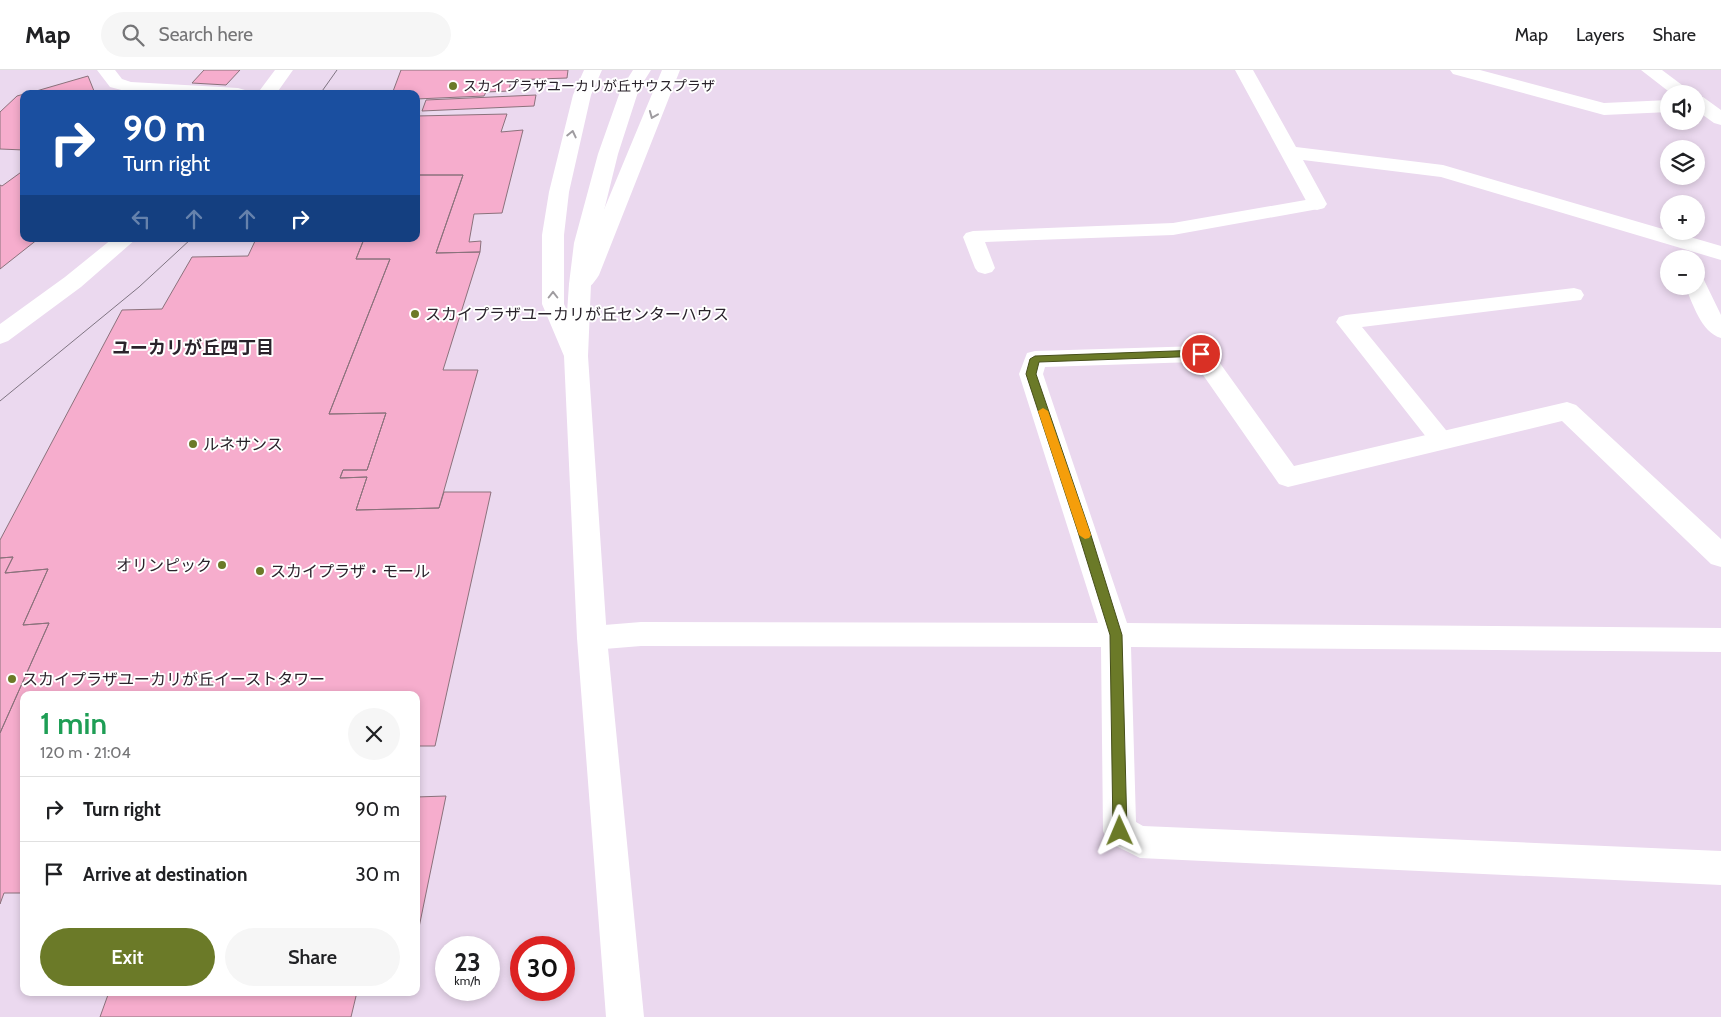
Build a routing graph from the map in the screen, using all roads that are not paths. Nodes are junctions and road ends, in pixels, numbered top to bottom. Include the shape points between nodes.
1 (106, 70) edge
2 (284, 70) edge
3 (594, 70) edge
4 (642, 70) edge
5 (672, 70) edge
6 (1244, 70) edge
7 (1459, 70) edge
8 (1650, 70) edge
9 (1672, 85) edge
10 (176, 90) edge
11 (269, 90) edge
12 (1705, 104) edge
13 (1721, 104) edge
14 (1660, 106) edge
15 (1705, 109) edge
16 (1721, 119) edge
17 (1289, 152) junction
18 (1316, 204) joint
19 (121, 242) edge
20 (1680, 250) edge
21 (1721, 254) edge
22 (1705, 255) edge
23 (985, 268) dead end
24 (580, 284) junction
25 (1574, 295) dead end
26 (1700, 295) edge
27 (1721, 330) edge
28 (0, 336) edge
29 (576, 356) junction
30 (1442, 441) junction
31 (1721, 556) edge
32 (1116, 635) junction
33 (592, 638) junction
34 (1721, 640) edge
35 (1721, 868) edge
36 (625, 1017) edge

1 - 10 street via 116,83 129,87
2 - 11 street
29 -> 3 street via 553,304 553,235 559,192 582,94
4 - 24 street via 630,89 608,154 585,243
5 -> 24 street via 588,275
6 - 17 street
7 - 14 street via 1604,109
8 - 9 street
12 - 13 street
15 - 16 street
17 - 18 street
17 - 20 street via 1442,171
18 - 23 lane via 1173,229 973,237
19 - 28 street
21 - 22 street
24 - 29 street
25 - 30 lane via 1346,322
26 - 27 street via 1710,318
29 - 33 street
30 - 31 street via 1566,411
30 - 32 street via 1288,477 1201,354 1035,359 1031,374
32 - 33 street via 641,634
32 - 34 street
32 - 35 street via 1120,831 1140,842
33 - 36 street

